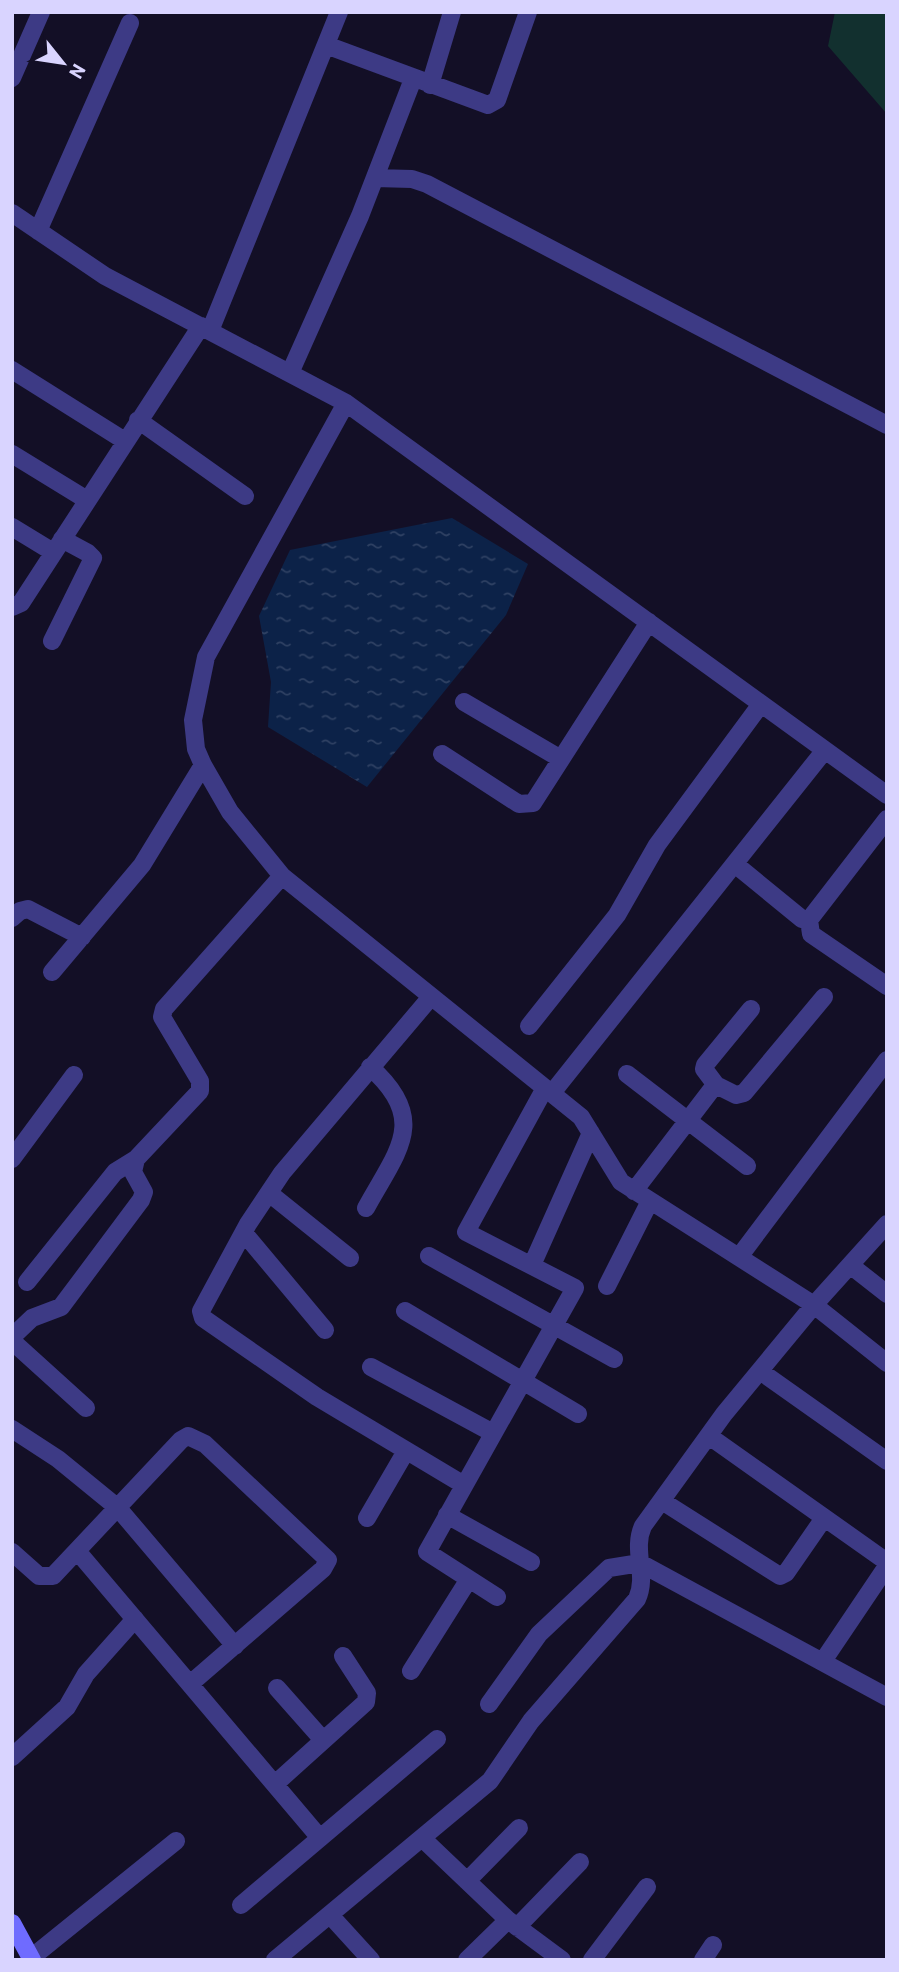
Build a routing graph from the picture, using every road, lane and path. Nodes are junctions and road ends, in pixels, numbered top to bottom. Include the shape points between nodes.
1 (41, 12) edge
2 (339, 12) edge
3 (452, 12) edge
4 (528, 12) edge
5 (130, 23) dead end
6 (326, 45) junction
7 (12, 78) edge
8 (422, 82) junction
9 (375, 178) junction
10 (12, 213) edge
11 (38, 231) junction
12 (205, 328) junction
13 (12, 370) edge
14 (290, 373) junction
15 (346, 403) junction
16 (138, 420) junction
17 (887, 425) edge
18 (125, 441) junction
19 (12, 454) edge
20 (245, 496) dead end
21 (87, 500) junction
22 (12, 527) edge
23 (57, 546) junction
24 (12, 607) edge
25 (649, 622) junction
26 (52, 641) dead end
27 (464, 702) dead end
28 (761, 704) junction
29 (825, 750) junction
30 (442, 754) dead end
31 (561, 760) junction
32 (203, 765) junction
33 (887, 794) edge
34 (887, 819) edge
35 (736, 865) junction
36 (282, 876) junction
37 (15, 910) edge
38 (809, 920) junction
39 (82, 937) junction
40 (52, 972) dead end
41 (887, 986) edge
42 (824, 997) dead end
43 (430, 998) junction
44 (751, 1009) dead end
45 (529, 1026) dead end
46 (887, 1060) edge
47 (370, 1067) junction
48 (627, 1074) dead end
49 (74, 1075) dead end
50 (716, 1085) junction
51 (549, 1090) junction
52 (687, 1120) junction
53 (591, 1133) junction
54 (12, 1159) edge
55 (136, 1159) junction
56 (747, 1166) dead end
57 (634, 1191) junction
58 (269, 1193) junction
59 (650, 1201) junction
60 (366, 1208) dead end
61 (887, 1224) edge
62 (244, 1233) junction
63 (429, 1256) dead end
64 (739, 1257) junction
65 (350, 1258) dead end
66 (531, 1265) junction
67 (850, 1265) junction
68 (27, 1282) dead end
69 (607, 1286) dead end
70 (887, 1294) edge
71 (814, 1306) junction
72 (405, 1311) dead end
73 (553, 1327) junction
74 (325, 1330) dead end
75 (12, 1339) edge
76 (614, 1359) dead end
77 (887, 1363) edge
78 (371, 1367) dead end
79 (760, 1371) junction
80 (523, 1380) junction
81 (86, 1408) dead end
82 (578, 1414) dead end
83 (12, 1429) edge
84 (493, 1433) junction
85 (709, 1436) junction
86 (406, 1451) junction
87 (887, 1461) edge
88 (464, 1485) junction
89 (662, 1501) junction
90 (118, 1508) junction
91 (447, 1515) junction
92 (367, 1518) dead end
93 (824, 1518) junction
94 (12, 1552) edge
95 (78, 1552) junction
96 (531, 1562) dead end
97 (640, 1563) junction
98 (887, 1564) edge
99 (469, 1579) junction
100 (497, 1597) dead end
101 (135, 1619) junction
102 (234, 1646) junction
103 (343, 1656) dead end
104 (823, 1661) junction
105 (411, 1671) dead end
106 (190, 1684) junction
107 (277, 1688) dead end
108 (887, 1697) edge
109 (489, 1704) dead end
110 (437, 1739) dead end
111 (323, 1740) junction
112 (12, 1757) edge
113 (275, 1784) junction
114 (519, 1828) dead end
115 (320, 1838) junction
116 (423, 1839) junction
117 (176, 1841) dead end
118 (580, 1862) dead end
119 (467, 1881) junction
120 (648, 1887) dead end
121 (241, 1905) dead end
122 (330, 1915) junction
123 (12, 1923) edge
124 (513, 1923) junction
125 (32, 1959) edge
126 (275, 1960) edge
127 (370, 1960) edge
128 (467, 1960) edge
129 (562, 1960) edge
130 (592, 1960) edge

1 - 7 street
2 - 6 street
3 - 8 street
4 - 8 street via 497,100 488,105 473,102
5 - 11 street
6 - 8 street
6 - 12 street
8 - 9 street
9 - 14 street
9 - 17 street via 427,184
10 - 11 street
11 - 12 street via 105,276
12 - 14 street
12 - 16 street
13 - 18 street
14 - 15 street
15 - 25 street
15 - 32 street via 206,657 193,720 195,750
16 - 18 street
16 - 20 street
18 - 21 street
19 - 21 street
21 - 23 street
22 - 23 street
23 - 24 street via 21,603
23 - 26 street via 93,558
25 - 28 street
25 - 31 street
27 - 31 street
28 - 29 street
28 - 45 street via 657,845 609,927
29 - 33 street
29 - 35 street
30 - 31 street via 526,806 533,803
32 - 36 street via 230,812
32 - 39 street via 142,865
34 - 38 street
35 - 38 street
35 - 51 street
36 - 43 street
36 - 55 street via 164,1009 162,1017 200,1081 200,1091
37 - 39 street via 28,909
38 - 41 street via 811,934
39 - 40 street
42 - 50 street via 744,1093 736,1095
43 - 47 street
43 - 51 street
44 - 50 street via 705,1065
46 - 64 street
47 - 58 street
47 - 60 street via 398,1095 404,1133
48 - 52 street
49 - 54 street
50 - 52 street
51 - 53 street via 581,1117
51 - 66 street via 466,1232
52 - 56 street
52 - 57 street
53 - 57 street via 621,1182
53 - 66 street
55 - 68 street via 116,1172
55 - 75 street via 133,1172 144,1192 141,1200 61,1307 32,1318
57 - 59 street
58 - 62 street
58 - 65 street
59 - 64 street
59 - 69 street
61 - 67 street
62 - 74 street
62 - 86 street via 204,1301 203,1318 317,1397
63 - 73 street
64 - 71 street
66 - 73 street via 575,1288
67 - 70 street
67 - 71 street
71 - 77 street
71 - 79 street
72 - 80 street
73 - 76 street
73 - 80 street
75 - 81 street
78 - 84 street
79 - 85 street
79 - 87 street
80 - 82 street
80 - 84 street
83 - 90 street
84 - 88 street
85 - 89 street
85 - 93 street
86 - 88 street
86 - 92 street
88 - 91 street
89 - 93 street via 780,1576
89 - 97 street via 639,1534
90 - 95 street
90 - 102 street
90 - 102 street via 188,1436 196,1438 323,1553 328,1560 323,1569
91 - 96 street
91 - 99 street via 428,1552
93 - 98 street
94 - 95 street via 48,1578
95 - 101 street
97 - 104 street
97 - 109 street via 609,1568 539,1634
97 - 116 street via 642,1583 637,1599 531,1720 495,1776
98 - 104 street
99 - 100 street
99 - 105 street
101 - 106 street
101 - 112 street via 86,1674 67,1707
102 - 106 street
103 - 111 street via 368,1696
104 - 108 street
106 - 113 street
107 - 111 street
110 - 115 street
111 - 113 street
113 - 115 street
114 - 119 street
115 - 121 street
116 - 119 street
116 - 122 street
117 - 125 street
118 - 124 street
119 - 124 street
120 - 130 street
122 - 126 street
122 - 127 street
123 - 125 street
124 - 128 street
124 - 129 street

